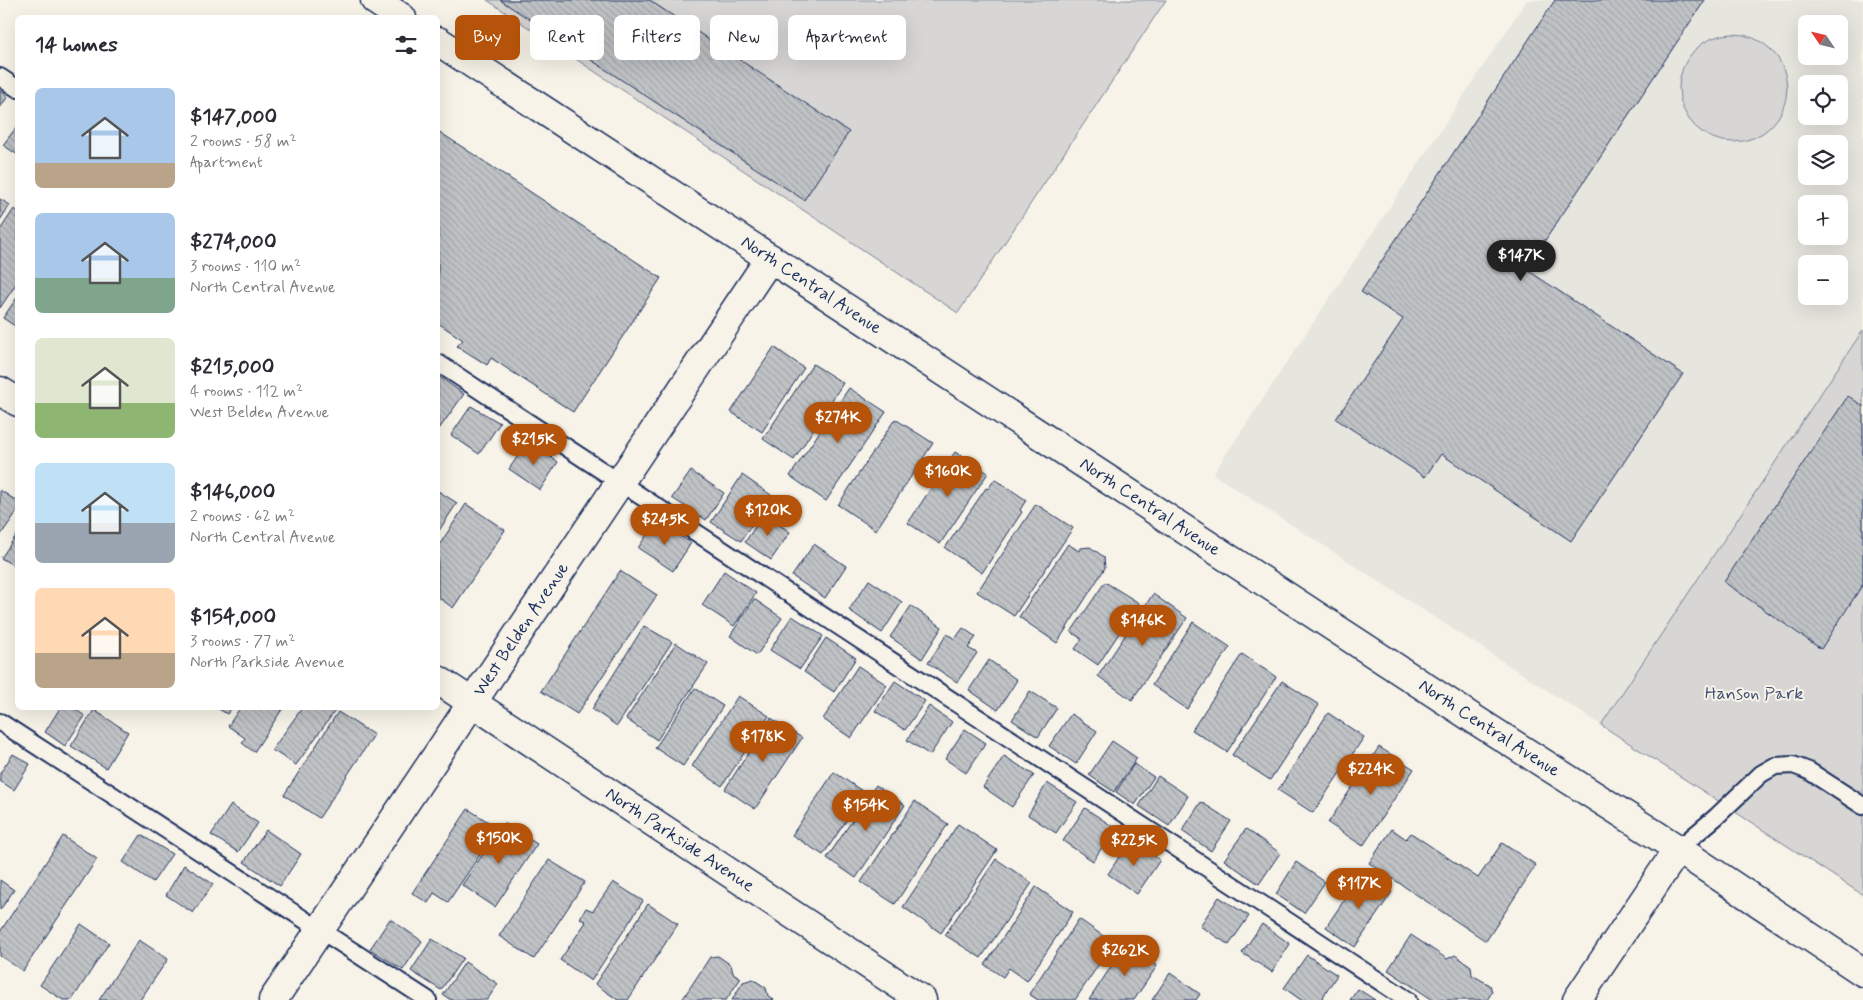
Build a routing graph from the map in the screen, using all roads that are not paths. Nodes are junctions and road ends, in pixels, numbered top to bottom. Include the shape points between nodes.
1 (375, 0) edge
2 (398, 15) edge
3 (440, 42) edge
4 (0, 78) edge
5 (15, 87) edge
6 (770, 258) junction
7 (440, 364) edge
8 (0, 390) edge
9 (15, 400) edge
10 (620, 482) junction
11 (440, 681) edge
12 (472, 703) junction
13 (0, 722) edge
14 (1863, 806) edge
15 (1678, 849) junction
16 (321, 929) junction
17 (1863, 972) edge
18 (273, 1000) edge
19 (428, 1000) edge
20 (922, 1000) edge
21 (1408, 1000) edge
22 (1577, 1000) edge

1 - 2 street
3 - 6 street, North Central Avenue
4 - 5 lane
6 - 10 street, West Belden Avenue
6 - 15 street, North Central Avenue
7 - 10 lane
8 - 9 street
10 - 12 street, West Belden Avenue
10 - 21 lane
11 - 12 street, North Parkside Avenue
12 - 16 street, West Belden Avenue
12 - 20 street, North Parkside Avenue
13 - 16 lane
14 - 15 lane via 1810,771 1793,765 1775,766 1761,774
15 - 17 street, North Central Avenue
15 - 22 street
16 - 18 street, West Belden Avenue
16 - 19 lane

